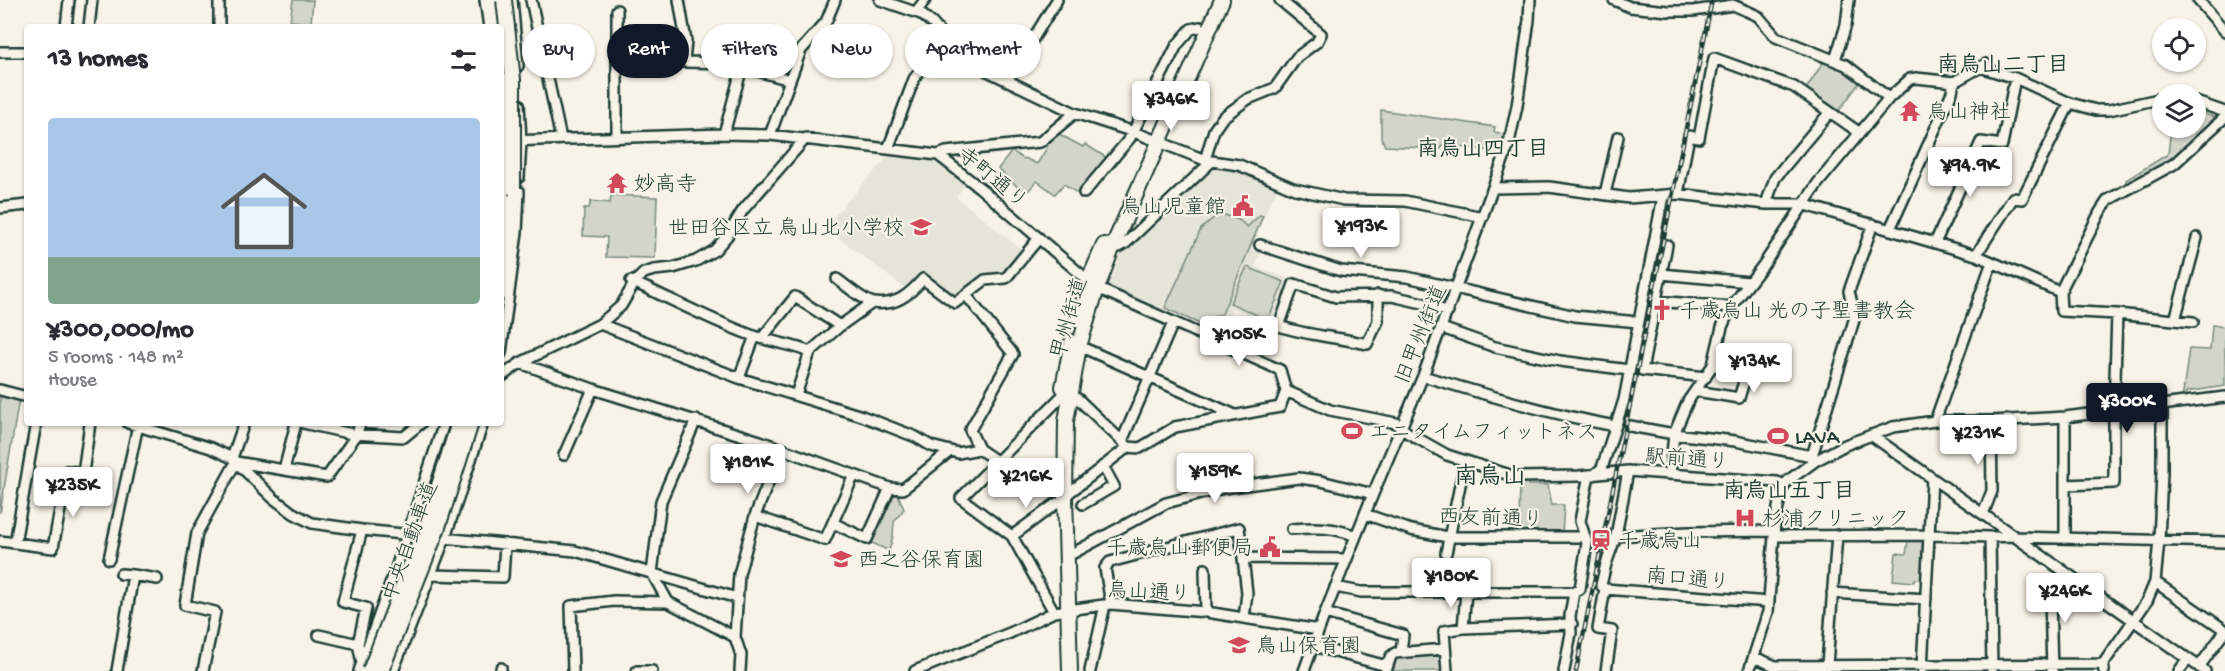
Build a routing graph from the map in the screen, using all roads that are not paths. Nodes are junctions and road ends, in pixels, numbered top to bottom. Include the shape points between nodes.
1 (69, 0) edge
2 (92, 0) edge
3 (219, 0) edge
4 (485, 0) edge
5 (493, 0) edge
6 (504, 0) edge
7 (512, 0) edge
8 (531, 0) edge
9 (679, 0) edge
10 (835, 0) edge
11 (925, 0) edge
12 (1057, 0) edge
13 (1212, 0) edge
14 (1222, 0) edge
15 (1280, 0) edge
16 (1530, 0) edge
17 (1614, 0) edge
18 (1848, 0) edge
19 (2198, 0) edge
20 (884, 1) edge
21 (617, 10) dead end
22 (916, 12) junction
23 (66, 24) edge
24 (89, 24) edge
25 (219, 24) edge
26 (489, 24) edge
27 (496, 24) edge
28 (617, 24) edge
29 (683, 24) edge
30 (933, 24) edge
31 (1200, 27) junction
32 (2225, 31) edge
33 (0, 52) edge
34 (24, 52) edge
35 (1835, 60) junction
36 (616, 78) edge
37 (739, 78) edge
38 (783, 78) edge
39 (915, 78) edge
40 (1001, 78) edge
41 (2015, 78) junction
42 (790, 80) junction
43 (1007, 81) junction
44 (1954, 82) junction
45 (1889, 98) junction
46 (2152, 100) edge
47 (2070, 103) junction
48 (2206, 106) edge
49 (1830, 112) junction
50 (1075, 113) junction
51 (2225, 115) edge
52 (1134, 132) junction
53 (1860, 132) junction
54 (724, 134) junction
55 (770, 135) junction
56 (617, 137) junction
57 (1618, 137) dead end
58 (806, 138) junction
59 (561, 139) junction
60 (1154, 140) junction
61 (521, 141) junction
62 (504, 142) edge
63 (888, 149) junction
64 (938, 155) junction
65 (1209, 160) junction
66 (1493, 188) junction
67 (1084, 194) dead end
68 (1605, 194) junction
69 (1678, 195) junction
70 (1663, 196) junction
71 (1766, 204) junction
72 (1802, 204) junction
73 (24, 205) edge
74 (0, 208) edge
75 (1483, 218) junction
76 (1873, 224) junction
77 (1890, 229) junction
78 (1039, 238) junction
79 (2197, 238) dead end
80 (1935, 243) junction
81 (1260, 244) dead end
82 (1667, 245) dead end
83 (1113, 246) junction
84 (1976, 255) junction
85 (1992, 262) junction
86 (504, 265) edge
87 (1661, 274) junction
88 (837, 279) dead end
89 (633, 282) junction
90 (1749, 282) junction
91 (1093, 284) junction
92 (1458, 288) junction
93 (2060, 292) junction
94 (966, 295) junction
95 (1378, 295) junction
96 (1656, 301) junction
97 (872, 303) junction
98 (1731, 307) junction
99 (1448, 312) junction
100 (2117, 314) junction
101 (2175, 320) junction
102 (1638, 322) junction
103 (2193, 322) dead end
104 (1173, 323) junction
105 (600, 324) junction
106 (840, 326) junction
107 (1442, 328) junction
108 (504, 330) edge
109 (759, 337) junction
110 (1079, 346) junction
111 (810, 351) junction
112 (520, 363) junction
113 (1713, 365) junction
114 (1629, 370) junction
115 (504, 375) edge
116 (1423, 376) junction
117 (1150, 377) junction
118 (1706, 377) junction
119 (740, 378) junction
120 (593, 389) junction
121 (0, 390) edge
122 (1286, 391) junction
123 (1696, 391) junction
124 (796, 395) junction
125 (1066, 395) junction
126 (24, 396) edge
127 (2225, 397) edge
128 (2162, 406) junction
129 (2114, 411) junction
130 (1235, 415) junction
131 (2065, 417) junction
132 (696, 420) junction
133 (1935, 421) junction
134 (1991, 421) junction
135 (35, 426) edge
136 (90, 426) edge
137 (138, 426) edge
138 (141, 426) edge
139 (243, 426) edge
140 (295, 426) edge
141 (318, 426) edge
142 (359, 426) edge
143 (413, 426) edge
144 (443, 426) edge
145 (458, 426) edge
146 (470, 426) edge
147 (482, 426) edge
148 (1615, 426) junction
149 (1630, 426) dead end
150 (1400, 427) junction
151 (357, 434) junction
152 (1674, 434) junction
153 (1871, 435) junction
154 (1125, 444) junction
155 (979, 448) junction
156 (781, 450) junction
157 (949, 452) junction
158 (564, 455) dead end
159 (1813, 458) junction
160 (234, 460) junction
161 (998, 462) junction
162 (1465, 462) junction
163 (1103, 466) junction
164 (284, 470) junction
165 (1628, 471) junction
166 (1670, 474) junction
167 (854, 475) junction
168 (1591, 475) junction
169 (1932, 478) junction
170 (1784, 485) junction
171 (2066, 485) junction
172 (890, 488) junction
173 (1373, 494) junction
174 (1061, 499) junction
175 (1083, 504) dead end
176 (1365, 514) junction
177 (1983, 514) junction
178 (755, 516) junction
179 (833, 524) junction
180 (1292, 529) dead end
181 (362, 530) junction
182 (1774, 534) junction
183 (407, 535) junction
184 (1837, 535) junction
185 (1929, 535) junction
186 (1012, 536) junction
187 (1356, 536) junction
188 (1616, 536) junction
189 (1448, 537) junction
190 (1583, 537) junction
191 (1990, 537) junction
192 (2015, 537) junction
193 (445, 538) junction
194 (2065, 538) junction
195 (2159, 540) junction
196 (0, 541) edge
197 (2225, 542) edge
198 (15, 543) junction
199 (505, 544) junction
200 (1446, 553) dead end
201 (1066, 557) junction
202 (1243, 558) junction
203 (109, 559) dead end
204 (1347, 559) junction
205 (1205, 569) dead end
206 (121, 573) dead end
207 (652, 573) junction
208 (2066, 574) junction
209 (133, 575) junction
210 (432, 575) junction
211 (157, 579) dead end
212 (2155, 582) junction
213 (1335, 587) junction
214 (1605, 589) junction
215 (1466, 592) junction
216 (1574, 592) junction
217 (1832, 593) junction
218 (737, 598) junction
219 (1926, 599) junction
220 (668, 602) junction
221 (1769, 602) junction
222 (1108, 604) junction
223 (1061, 612) junction
224 (1206, 612) junction
225 (1325, 613) junction
226 (1244, 618) junction
227 (2134, 622) junction
228 (1572, 624) junction
229 (1463, 628) junction
230 (1319, 630) junction
231 (2225, 630) edge
232 (319, 635) dead end
233 (735, 637) junction
234 (358, 644) junction
235 (1313, 646) junction
236 (1445, 650) junction
237 (1401, 652) junction
238 (1754, 657) junction
239 (2188, 659) junction
240 (1827, 665) junction
241 (364, 666) edge
242 (1388, 666) edge
243 (1992, 667) edge
244 (2052, 667) edge
245 (2104, 667) edge
246 (1775, 668) edge
247 (1847, 668) edge
248 (1922, 668) edge
249 (2202, 669) edge
250 (117, 671) edge
251 (203, 671) edge
252 (381, 671) edge
253 (393, 671) edge
254 (573, 671) edge
255 (637, 671) edge
256 (652, 671) edge
257 (740, 671) edge
258 (915, 671) edge
259 (1063, 671) edge
260 (1070, 671) edge
261 (1090, 671) edge
262 (1304, 671) edge
263 (1447, 671) edge
264 (1564, 671) edge
265 (1606, 671) edge
266 (1749, 671) edge
267 (2179, 671) edge

1 - 23 street
2 - 24 street
3 - 25 street
4 - 26 street
5 - 27 highway
6 - 86 highway, bridge via 514,130 513,188
7 - 61 street
8 - 59 street
9 - 29 street
10 - 42 street via 826,22 801,50
11 - 22 street
12 - 43 street
13 - 31 highway, 甲州街道
14 - 60 highway, 甲州街道
15 - 65 street via 1321,34 1317,42 1297,57 1275,88 1248,99 1223,117 1215,130
16 - 66 street, 旧甲州街道 via 1514,124
17 - 35 street via 1629,7 1668,10 1733,5 1758,16 1776,37
18 - 35 street via 1846,26
19 - 32 street
20 - 22 street
21 - 28 street
22 - 30 street
31 - 52 street via 1191,29 1177,45
31 - 60 highway, 甲州街道
33 - 34 street
35 - 45 street
36 - 56 street
37 - 54 street
38 - 42 street
39 - 63 street
40 - 43 street
41 - 44 street via 1983,65
41 - 47 street
41 - 80 street via 2002,145 1981,142
42 - 55 street
43 - 50 street
44 - 45 street via 1910,79
44 - 77 street
45 - 53 street
46 - 47 street via 2109,110
47 - 84 street via 2022,199 2013,198
48 - 51 street
49 - 53 street
49 - 69 street via 1794,87 1714,58 1699,138 1689,136
49 - 71 street via 1774,178
50 - 52 street
50 - 64 street via 1040,142
51 - 93 street via 2174,164 2108,200
52 - 60 street
52 - 67 street
53 - 72 street
54 - 55 street, 寺町通り
54 - 56 street, 寺町通り
55 - 58 street, 寺町通り
56 - 59 street, 寺町通り
57 - 68 street
58 - 63 street, 寺町通り
58 - 89 street via 715,250 696,261 644,273
59 - 61 street, 寺町通り
60 - 65 street
60 - 83 highway, 甲州街道
60 - 91 highway, 甲州街道
61 - 62 street, 寺町通り
61 - 108 street via 517,232
63 - 64 street, 寺町通り
64 - 78 street, 寺町通り
65 - 75 street via 1239,165 1313,194 1344,200 1405,201
65 - 83 street via 1126,243
66 - 68 street via 1549,187
66 - 75 street, 旧甲州街道
68 - 70 street via 1629,198
69 - 70 street
69 - 71 street
70 - 102 street
71 - 72 street
72 - 76 street
72 - 90 street
73 - 74 street
75 - 92 street, 旧甲州街道
76 - 77 street
76 - 159 street via 1849,291 1855,317
77 - 80 street
78 - 91 street, 寺町通り
78 - 94 street via 1006,278 985,280
79 - 101 street
80 - 84 street
81 - 92 street via 1341,271 1407,277
82 - 87 street
83 - 91 highway, 甲州街道
84 - 85 street
85 - 93 street
85 - 133 street
87 - 90 street
87 - 96 street
88 - 97 street
89 - 105 street via 621,306
89 - 109 street
90 - 98 street
91 - 104 street, 寺町通り
91 - 110 highway, 甲州街道
91 - 125 highway, 甲州街道 via 1067,362
92 - 99 street, 旧甲州街道
92 - 102 street via 1575,316
93 - 100 street via 2061,311
94 - 97 street via 955,303 923,279 899,301
94 - 155 street via 1013,354 970,430
95 - 95 street via 1378,321 1367,344 1279,326 1294,284 1335,297
95 - 99 street
96 - 98 street
96 - 118 street via 1642,370
97 - 106 street
98 - 113 street
99 - 107 street, 旧甲州街道
100 - 101 street
100 - 129 street
101 - 103 street
102 - 114 street
104 - 117 street
104 - 122 street, 寺町通り via 1280,370
105 - 112 street
105 - 119 street
106 - 109 street via 795,297
106 - 111 street
107 - 114 street via 1495,347
107 - 116 street, 旧甲州街道
109 - 111 street
109 - 119 street
110 - 117 street
110 - 125 highway, 甲州街道
111 - 124 street
112 - 115 street
112 - 120 street
113 - 118 street
113 - 123 street via 1746,375 1739,398
114 - 148 street
116 - 148 street via 1514,404
116 - 150 street, 旧甲州街道
117 - 130 street
117 - 154 street
118 - 123 street
119 - 124 street
120 - 132 street
120 - 158 street
121 - 126 street
122 - 130 street via 1280,407
122 - 150 street via 1330,410
123 - 152 street
124 - 157 street via 862,416
125 - 154 street via 1078,399
125 - 161 street
125 - 174 highway, 甲州街道
127 - 128 street
128 - 129 street
128 - 195 street
129 - 131 street
129 - 171 street via 2114,483
130 - 154 street via 1175,427 1140,448
131 - 134 street
131 - 171 street
132 - 156 street
132 - 207 street via 661,501
133 - 134 street
133 - 153 street via 1893,427
134 - 177 street via 1992,491
135 - 198 street
136 - 198 street via 83,473 67,471 53,548
137 - 203 street
138 - 160 street via 211,447
139 - 160 street
140 - 164 street
141 - 151 street
142 - 151 street
143 - 151 street via 404,437
144 - 183 street
145 - 241 highway, 中央自動車道, bridge via 426,526
146 - 252 highway, 中央自動車道, bridge via 437,530
147 - 193 street
148 - 168 street via 1602,468
149 - 152 street
150 - 162 street
150 - 173 street, 旧甲州街道
151 - 164 street via 327,477
152 - 159 street via 1735,441
152 - 166 street
153 - 159 street
153 - 169 street
154 - 163 street
155 - 157 street
155 - 161 street
156 - 167 street
156 - 178 street
157 - 172 street via 903,489
159 - 170 street
160 - 164 street
160 - 181 street via 293,513 312,523
160 - 251 street via 197,533 184,605 215,612
161 - 186 street via 961,498
162 - 168 street via 1516,477
162 - 189 street
163 - 174 street
163 - 175 street via 1114,486
165 - 166 street, 駅前通り
165 - 168 street, 駅前通り
165 - 188 street
166 - 170 street, 駅前通り
167 - 172 street
167 - 179 street
168 - 190 street via 1580,521
169 - 177 street
169 - 185 street
170 - 182 street
171 - 194 street
172 - 179 street via 867,539
173 - 176 street, 旧甲州街道
173 - 201 street via 1299,478 1224,488 1166,503
174 - 186 street
174 - 201 highway, 甲州街道
174 - 223 highway, 甲州街道
176 - 187 street, 旧甲州街道
176 - 189 street, 西友前通り via 1400,527
177 - 192 street
178 - 179 street via 825,540
178 - 218 street via 739,573
180 - 187 street via 1338,529
181 - 183 street
181 - 234 street via 343,602 366,608
182 - 184 street
182 - 188 street via 1688,532
182 - 221 street
183 - 193 street
183 - 241 street
184 - 185 street
184 - 217 street
185 - 191 street
185 - 219 street
186 - 223 street
187 - 204 street, 旧甲州街道
188 - 214 street via 1601,585
189 - 190 street, 西友前通り
189 - 200 street
190 - 216 street via 1587,543 1585,566 1580,589
191 - 192 street
191 - 243 street
192 - 194 street
192 - 208 street
193 - 199 street
193 - 210 street
194 - 195 street
195 - 197 street
195 - 212 street
196 - 198 street
199 - 207 street via 575,551
199 - 210 street via 503,577
201 - 223 highway, 甲州街道
202 - 204 street
202 - 222 street via 1239,528 1110,562 1106,568
202 - 226 street via 1247,593
204 - 213 street, 旧甲州街道
205 - 224 street
206 - 209 street
207 - 218 street
207 - 220 street
208 - 227 street
208 - 244 street via 2050,597
209 - 211 street
209 - 250 street
210 - 253 street
212 - 227 street
212 - 231 street
213 - 215 street via 1361,592
213 - 225 street, 旧甲州街道
214 - 221 street, 南口通り
214 - 265 street via 1598,629 1612,632
215 - 216 street
215 - 229 street
216 - 228 street
217 - 219 street
217 - 240 street
218 - 233 street
219 - 248 street
220 - 233 street
220 - 254 street via 614,601 571,606
221 - 238 street
222 - 223 street, 烏山通り
222 - 224 street, 烏山通り
222 - 261 street
223 - 258 street, 烏山通り
223 - 259 highway, 甲州街道
223 - 260 highway, 甲州街道
224 - 226 street, 烏山通り
225 - 230 street, 旧甲州街道
225 - 237 street via 1403,635
226 - 230 street, 烏山通り
227 - 239 street
227 - 245 street
228 - 229 street
228 - 264 street
229 - 236 street via 1444,631
230 - 235 street, 旧甲州街道
231 - 249 street
232 - 234 street
233 - 257 street via 741,655
234 - 241 street
235 - 242 street
235 - 262 street, 旧甲州街道
236 - 237 street
236 - 263 street
237 - 242 street via 1395,653
238 - 246 street
238 - 266 street
239 - 249 street
239 - 267 street
240 - 246 street
240 - 247 street
243 - 244 street
243 - 248 street
244 - 245 street
247 - 248 street
255 - 256 street

